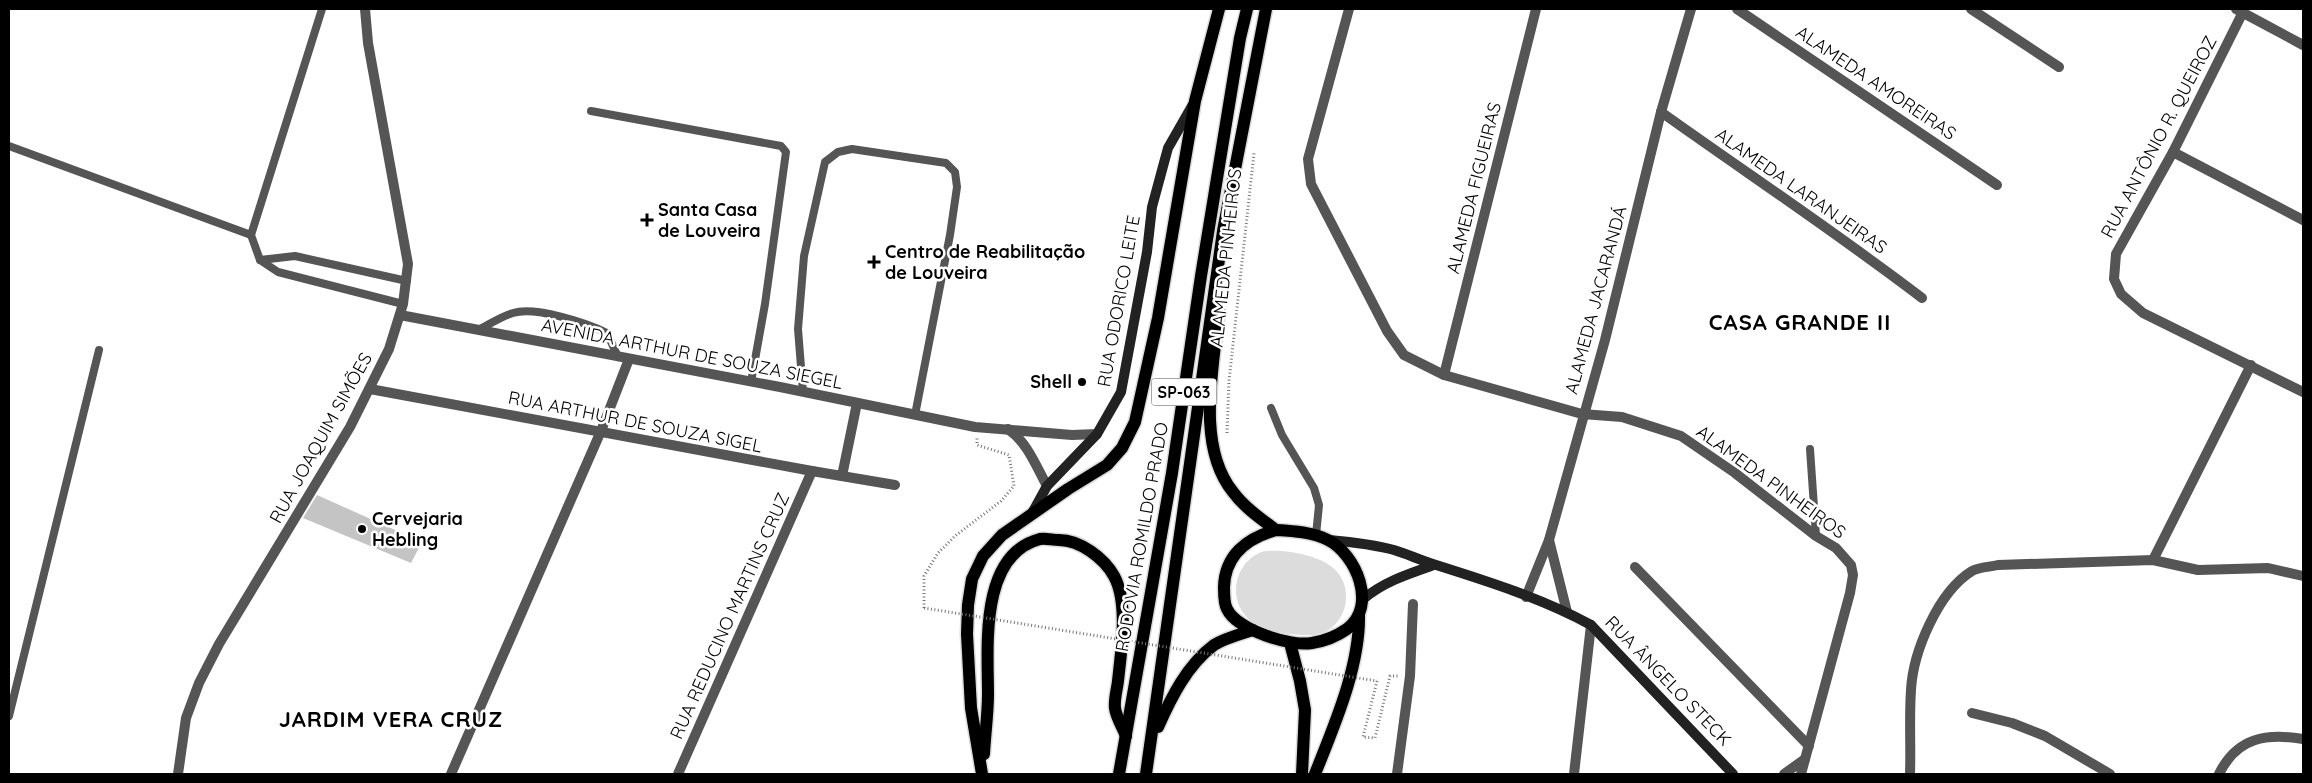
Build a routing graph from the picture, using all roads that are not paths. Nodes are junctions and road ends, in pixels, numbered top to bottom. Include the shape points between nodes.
1 (322, 9) edge
2 (365, 9) edge
3 (1219, 9) edge
4 (1247, 9) edge
5 (1266, 9) edge
6 (1349, 9) edge
7 (1536, 9) edge
8 (1691, 9) edge
9 (1737, 9) edge
10 (1971, 9) edge
11 (2239, 10) edge
12 (2303, 45) edge
13 (2060, 67) dead end
14 (1195, 101) junction
15 (592, 111) dead end
16 (1661, 112) junction
17 (9, 146) edge
18 (2173, 152) junction
19 (1997, 185) dead end
20 (2303, 220) edge
21 (1223, 231) junction
22 (251, 236) junction
23 (260, 260) junction
24 (407, 281) junction
25 (1922, 298) dead end
26 (403, 304) junction
27 (400, 315) junction
28 (478, 330) junction
29 (99, 350) dead end
30 (618, 357) junction
31 (629, 359) junction
32 (2251, 365) junction
33 (1444, 375) junction
34 (750, 382) junction
35 (370, 389) junction
36 (803, 392) junction
37 (2303, 392) edge
38 (857, 403) junction
39 (1271, 408) dead end
40 (1582, 414) junction
41 (915, 415) junction
42 (1007, 429) junction
43 (601, 431) junction
44 (1097, 434) junction
45 (1810, 449) dead end
46 (812, 471) junction
47 (842, 476) junction
48 (895, 485) dead end
49 (1047, 486) junction
50 (1030, 516) junction
51 (1276, 530) junction
52 (1316, 535) junction
53 (1816, 536) junction
54 (1328, 540) junction
55 (1549, 540) junction
56 (2152, 560) junction
57 (1434, 565) junction
58 (1635, 567) dead end
59 (2303, 576) edge
60 (1526, 597) junction
61 (1362, 600) junction
62 (1414, 604) dead end
63 (1567, 612) junction
64 (1359, 615) junction
65 (1591, 625) junction
66 (1254, 630) junction
67 (1290, 643) junction
68 (1972, 713) dead end
69 (9, 716) edge
70 (1126, 736) junction
71 (1152, 739) junction
72 (2303, 739) edge
73 (1809, 746) junction
74 (1805, 759) junction
75 (178, 774) edge
76 (451, 774) edge
77 (678, 774) edge
78 (982, 774) edge
79 (1120, 774) edge
80 (1146, 774) edge
81 (1302, 774) edge
82 (1315, 774) edge
83 (1397, 774) edge
84 (1574, 774) edge
85 (1733, 774) edge
86 (1784, 774) edge
87 (1801, 774) edge
88 (1910, 774) edge
89 (2110, 774) edge
90 (2219, 774) edge

1 - 22 lane
2 - 24 street, RUA JOAQUIM SIMÕES via 368,44 408,264
3 - 14 main road
4 - 70 main road, RODOVIA ROMILDO PRADO / SP-063
5 - 21 main road, RODOVIA ROMILDO PRADO / SP-063
6 - 33 street, ALAMEDA PINHEIROS via 1308,159 1311,184 1387,331 1404,355
7 - 33 street, ALAMEDA FIGUEIRAS
8 - 16 street, ALAMEDA JACARANDÁ
9 - 19 street, ALAMEDA AMOREIRAS
10 - 13 street
11 - 12 street
11 - 18 street, RUA ANTÔNIO R. QUEIROZ
14 - 44 main road, RUA ODORICO LEITE via 1168,148 1152,208 1121,392
14 - 50 main road via 1158,318 1136,422 1122,448 1107,465
15 - 34 lane via 781,146 786,152 765,304
16 - 25 street, ALAMEDA LARANJEIRAS via 1860,250
16 - 40 street, ALAMEDA JACARANDÁ via 1605,340
17 - 22 lane
18 - 20 street
18 - 32 street, RUA ANTÔNIO R. QUEIROZ via 2116,254 2114,280 2121,294 2143,312
21 - 51 main road via 1210,417 1211,445 1232,492
21 - 71 main road, RODOVIA ROMILDO PRADO / SP-063
22 - 23 lane
23 - 24 lane via 295,256
23 - 26 lane via 278,272
24 - 26 street, RUA JOAQUIM SIMÕES
26 - 27 street, RUA JOAQUIM SIMÕES
27 - 28 street, AVENIDA ARTHUR DE SOUZA SIEGEL
27 - 35 street, RUA JOAQUIM SIMÕES via 389,349
28 - 30 street, AVENIDA ARTHUR DE SOUZA SIEGEL
28 - 30 lane via 513,313 541,313 607,333
29 - 69 lane
30 - 31 street, AVENIDA ARTHUR DE SOUZA SIEGEL
31 - 34 street, AVENIDA ARTHUR DE SOUZA SIEGEL
31 - 43 street
32 - 37 street
32 - 56 street
33 - 40 street, ALAMEDA PINHEIROS
34 - 36 street, AVENIDA ARTHUR DE SOUZA SIEGEL
35 - 43 street, RUA ARTHUR DE SOUZA SIGEL
35 - 75 street, RUA JOAQUIM SIMÕES via 199,683 186,718
36 - 38 street, AVENIDA ARTHUR DE SOUZA SIEGEL
36 - 41 lane via 798,329 803,265 825,162 838,152 852,149 946,163 955,172 957,187
38 - 41 street, AVENIDA ARTHUR DE SOUZA SIEGEL
38 - 47 street
39 - 52 lane via 1282,434 1314,488 1320,505
40 - 53 street, ALAMEDA PINHEIROS via 1622,417 1681,436
40 - 55 street, ALAMEDA JACARANDÁ
41 - 42 street, AVENIDA ARTHUR DE SOUZA SIEGEL via 975,427
42 - 44 street, AVENIDA ARTHUR DE SOUZA SIEGEL
42 - 49 street via 1026,448
43 - 46 street, RUA ARTHUR DE SOUZA SIGEL
43 - 76 street
44 - 49 main road, RUA ODORICO LEITE
45 - 53 lane
46 - 47 street, RUA ARTHUR DE SOUZA SIGEL
46 - 77 street, RUA REDUCINO MARTINS CRUZ
47 - 48 street, RUA ARTHUR DE SOUZA SIGEL
49 - 50 main road, RUA ODORICO LEITE
50 - 78 main road via 1002,535 982,556 972,579 967,634 971,708
51 - 52 main road, RUA ÂNGELO STECK
51 - 66 main road, RUA ÂNGELO STECK via 1258,535 1244,545 1224,574 1227,609 1239,623
52 - 54 main road, RUA ÂNGELO STECK
53 - 73 street, ALAMEDA PINHEIROS via 1845,556 1853,575
54 - 57 main road, RUA ÂNGELO STECK via 1395,550
54 - 61 main road, RUA ÂNGELO STECK via 1354,564
55 - 60 street, ALAMEDA JACARANDÁ
55 - 63 street
56 - 59 street via 2198,570 2268,568
56 - 88 street via 1998,565 1973,570 1952,589 1934,616 1913,669
57 - 60 main road, RUA ÂNGELO STECK via 1494,583
57 - 61 main road via 1391,581
58 - 73 street
60 - 63 main road, RUA ÂNGELO STECK
61 - 64 main road, RUA ÂNGELO STECK
62 - 83 street via 1410,676
63 - 65 main road, RUA ÂNGELO STECK
64 - 67 main road, RUA ÂNGELO STECK via 1349,628 1335,637 1311,643
64 - 82 main road via 1356,654
65 - 84 street
65 - 85 main road, RUA ÂNGELO STECK
66 - 67 main road, RUA ÂNGELO STECK
66 - 71 main road via 1215,645 1192,666 1171,698
67 - 81 main road via 1305,710
68 - 89 street via 2045,736
70 - 78 main road via 1115,709 1123,621 1114,576 1100,558 1084,548 1065,540 1040,539 1020,549 1005,566 996,586 988,637 988,696
70 - 79 main road, RODOVIA ROMILDO PRADO / SP-063
71 - 80 main road, RODOVIA ROMILDO PRADO / SP-063
72 - 90 street via 2278,735 2258,737 2238,750
73 - 74 street, ALAMEDA PINHEIROS
74 - 86 street
74 - 87 street, ALAMEDA PINHEIROS

